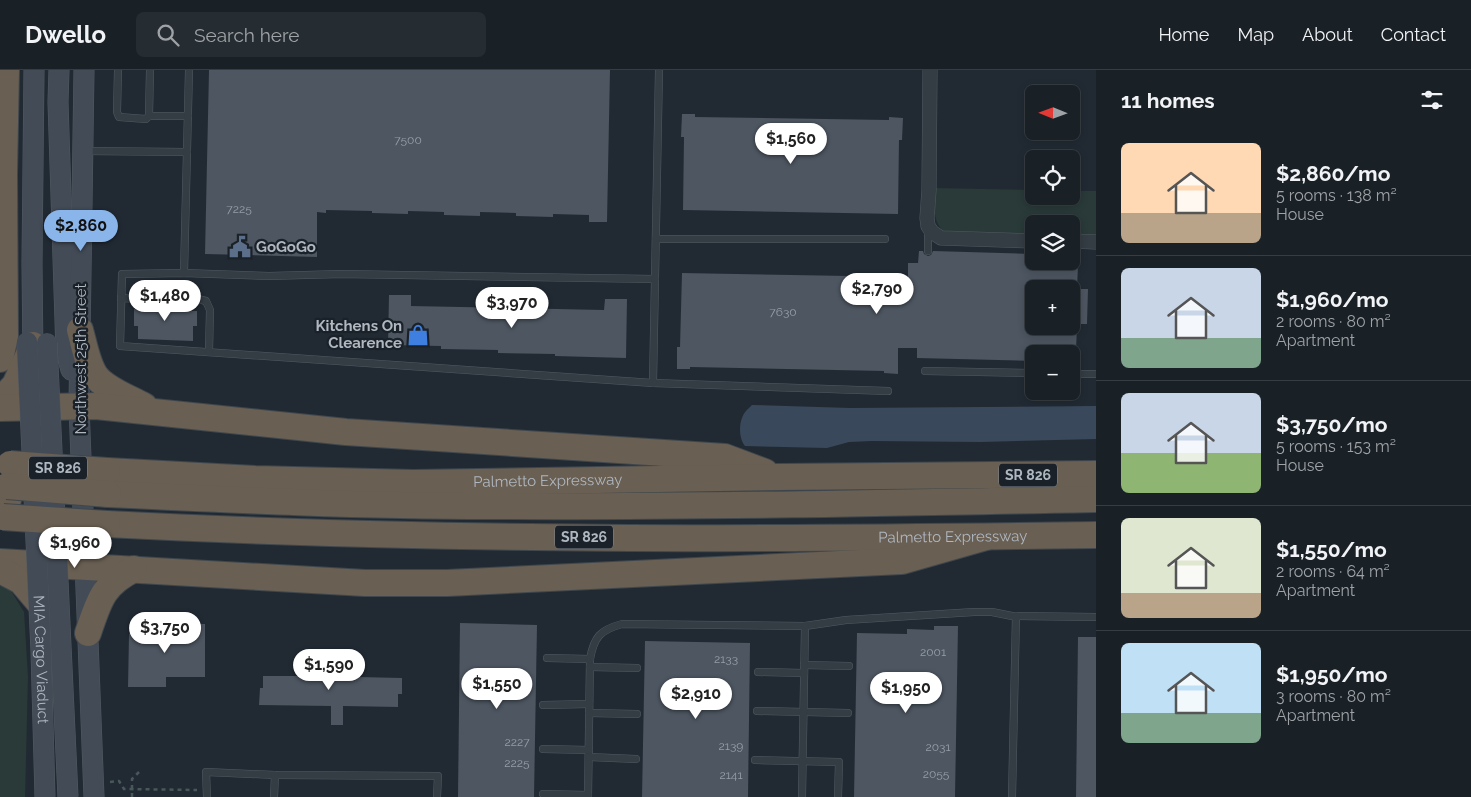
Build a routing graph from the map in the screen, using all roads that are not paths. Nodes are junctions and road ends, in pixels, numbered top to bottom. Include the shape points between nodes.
1 (6, 70) edge
2 (27, 70) edge
3 (34, 70) edge
4 (45, 70) edge
5 (59, 70) edge
6 (84, 70) edge
7 (118, 70) edge
8 (150, 70) edge
9 (189, 70) edge
10 (659, 70) edge
11 (930, 70) edge
12 (149, 116) junction
13 (188, 116) junction
14 (83, 151) junction
15 (187, 152) junction
16 (928, 226) junction
17 (885, 239) dead end
18 (656, 240) junction
19 (1025, 241) edge
20 (1080, 241) edge
21 (1096, 242) edge
22 (928, 251) dead end
23 (184, 273) junction
24 (655, 279) junction
25 (121, 298) junction
26 (137, 299) junction
27 (180, 299) junction
28 (80, 330) junction
29 (36, 343) junction
30 (209, 352) junction
31 (0, 359) edge
32 (925, 371) dead end
33 (1025, 373) edge
34 (1080, 374) edge
35 (1096, 374) edge
36 (653, 383) junction
37 (888, 391) dead end
38 (0, 401) edge
39 (79, 406) junction
40 (0, 408) edge
41 (34, 408) junction
42 (156, 412) junction
43 (1096, 474) edge
44 (780, 477) junction
45 (4, 491) edge
46 (107, 499) junction
47 (1096, 499) edge
48 (1096, 513) edge
49 (1096, 535) edge
50 (986, 537) junction
51 (0, 562) edge
52 (39, 564) junction
53 (85, 566) junction
54 (134, 569) junction
55 (0, 570) edge
56 (38, 601) junction
57 (1016, 616) junction
58 (1096, 617) edge
59 (805, 626) junction
60 (88, 633) junction
61 (546, 658) dead end
62 (590, 663) junction
63 (849, 666) dead end
64 (637, 668) dead end
65 (804, 669) junction
66 (758, 672) dead end
67 (589, 704) junction
68 (543, 705) dead end
69 (757, 711) dead end
70 (803, 712) junction
71 (590, 713) junction
72 (848, 713) dead end
73 (637, 714) dead end
74 (544, 749) dead end
75 (589, 754) junction
76 (636, 759) dead end
77 (755, 760) dead end
78 (802, 761) junction
79 (275, 775) junction
80 (40, 793) edge
81 (543, 794) dead end
82 (588, 796) edge
83 (68, 797) edge
84 (94, 797) edge
85 (207, 797) edge
86 (274, 797) edge
87 (437, 797) edge
88 (802, 797) edge
89 (838, 797) edge
90 (1012, 797) edge

1 - 31 highway via 5,336
2 - 29 main road via 24,240
3 - 29 main road via 32,254
4 - 29 main road
5 - 39 main road via 66,352
6 - 14 main road, Northwest 25th Street
7 - 12 lane via 119,117 146,119
8 - 12 lane
9 - 13 lane
10 - 18 lane
11 - 16 street
12 - 13 lane
13 - 15 lane
14 - 15 lane
14 - 28 main road, Northwest 25th Street
15 - 23 lane
16 - 19 street via 941,238
16 - 22 lane
17 - 18 lane
18 - 24 lane
20 - 21 street
23 - 24 lane
23 - 25 lane via 122,274
24 - 36 lane
25 - 26 lane
25 - 30 lane via 120,346
26 - 26 lane via 151,298
27 - 27 lane via 164,299
27 - 30 lane via 206,301 210,310
28 - 39 main road, Northwest 25th Street
28 - 42 highway via 95,375 106,385
29 - 38 highway via 14,386
29 - 41 main road
29 - 80 main road, MIA Cargo Viaduct, bridge via 42,678
29 - 83 main road, MIA Cargo Viaduct, bridge
30 - 36 lane
32 - 33 lane
34 - 35 lane
36 - 37 lane
39 - 41 highway
39 - 42 highway
39 - 53 main road, Northwest 25th Street
40 - 41 highway
41 - 52 main road
42 - 44 highway via 355,432 724,456
43 - 44 highway, Palmetto Expressway / SR 826
44 - 46 highway, Palmetto Expressway / SR 826 via 413,483 255,479
45 - 46 highway, Palmetto Expressway / SR 826, bridge
45 - 46 highway, Palmetto Expressway / SR 826, bridge
46 - 47 highway via 488,506
46 - 48 highway via 330,517 489,520
46 - 50 highway, Palmetto Expressway / SR 826 via 400,536
49 - 50 highway, Palmetto Expressway / SR 826
50 - 54 highway via 902,561 446,583 365,583
51 - 52 highway
52 - 53 highway
52 - 56 main road
53 - 54 highway
53 - 60 main road, Northwest 25th Street
54 - 60 highway via 103,593
55 - 56 highway via 21,582
56 - 80 main road
57 - 58 lane
57 - 59 lane via 974,612 846,620
57 - 90 lane
59 - 62 lane via 622,624 599,635 592,646
59 - 65 lane
60 - 84 main road, Northwest 25th Street
61 - 62 lane
62 - 64 lane
62 - 67 lane
63 - 65 lane
65 - 66 lane
65 - 70 lane
67 - 68 lane
67 - 71 lane
69 - 70 lane
70 - 72 lane
70 - 78 lane
71 - 73 lane
71 - 75 lane
74 - 75 lane
75 - 76 lane
75 - 82 lane
77 - 78 lane
78 - 88 lane
78 - 89 lane via 839,762
79 - 85 lane via 206,772
79 - 86 lane
79 - 87 lane via 438,776
81 - 82 lane

